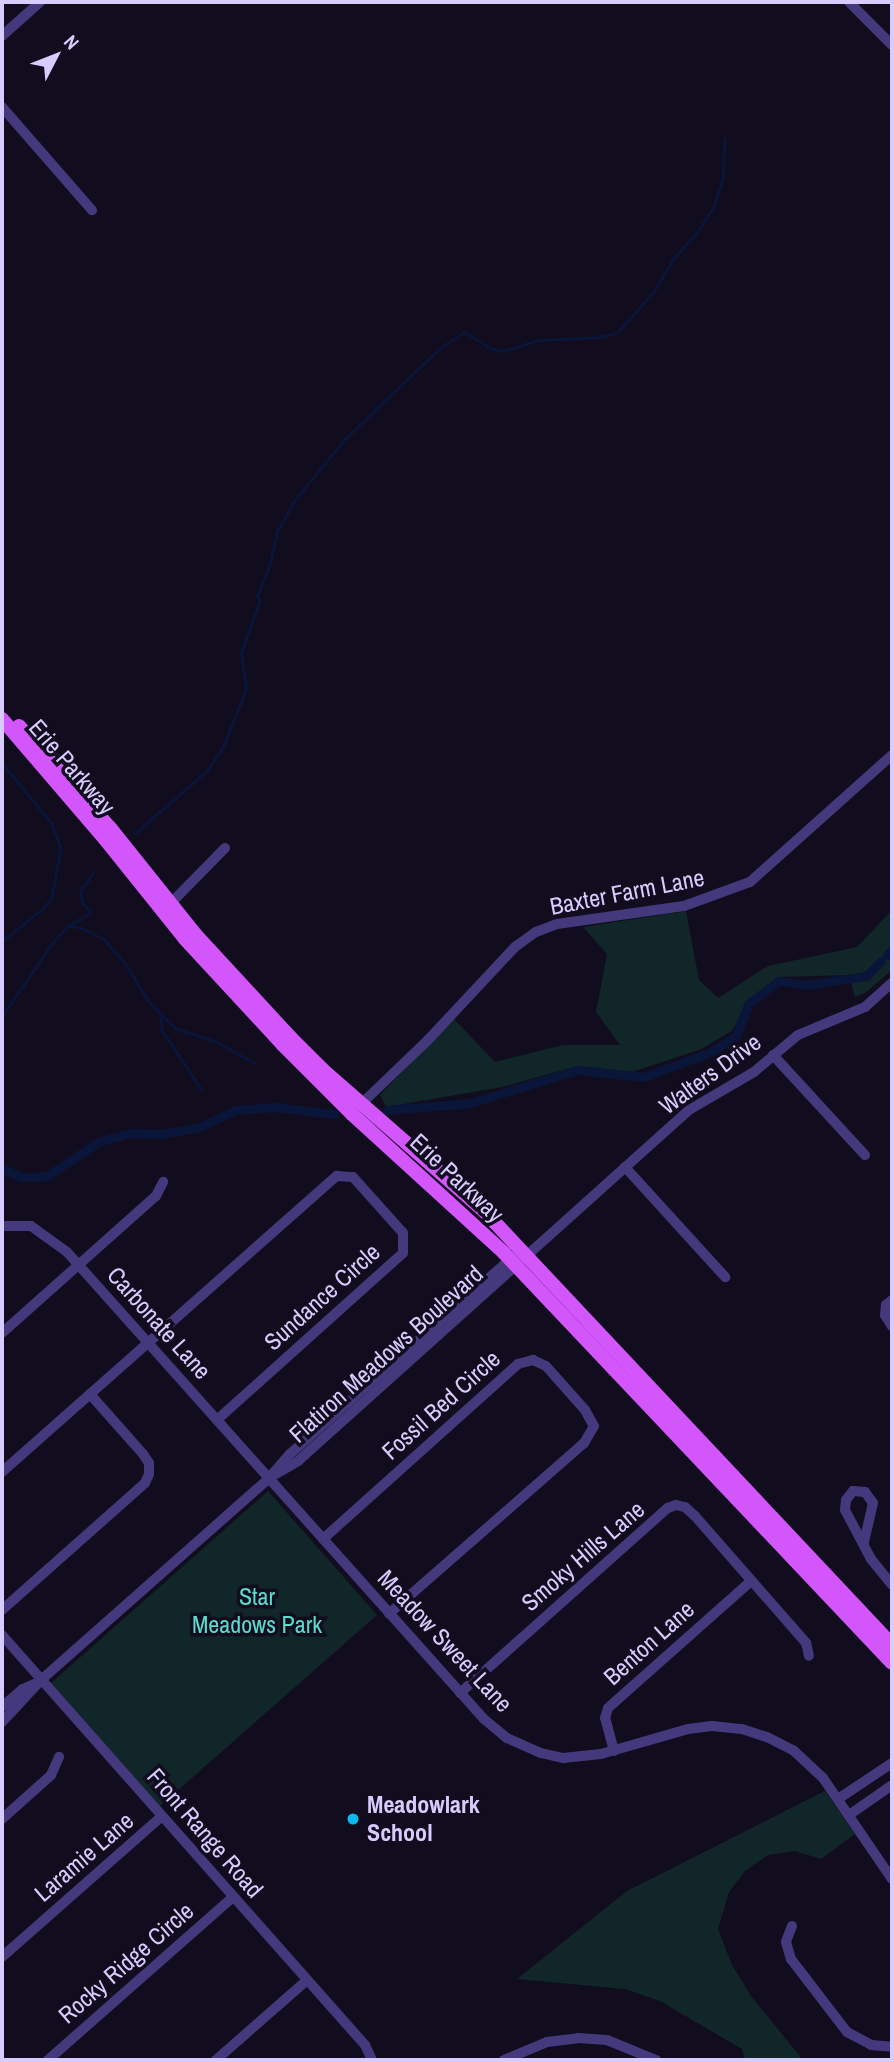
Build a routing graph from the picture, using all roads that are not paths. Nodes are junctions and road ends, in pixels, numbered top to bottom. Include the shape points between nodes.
1 (40, 2) edge
2 (849, 2) edge
3 (2, 36) edge
4 (892, 45) edge
5 (2, 107) edge
6 (92, 210) dead end
7 (2, 712) edge
8 (2, 719) edge
9 (892, 755) edge
10 (225, 848) dead end
11 (171, 903) junction
12 (892, 983) edge
13 (774, 1055) junction
14 (356, 1109) junction
15 (864, 1155) dead end
16 (625, 1167) junction
17 (163, 1182) dead end
18 (2, 1226) edge
19 (521, 1256) junction
20 (79, 1264) junction
21 (725, 1277) dead end
22 (892, 1300) edge
23 (892, 1326) edge
24 (2, 1333) edge
25 (148, 1342) junction
26 (90, 1394) junction
27 (217, 1420) junction
28 (2, 1472) edge
29 (269, 1478) junction
30 (323, 1539) junction
31 (864, 1542) dead end
32 (751, 1581) junction
33 (892, 1585) edge
34 (2, 1610) edge
35 (390, 1614) junction
36 (2, 1635) edge
37 (892, 1645) edge
38 (809, 1656) dead end
39 (892, 1663) edge
40 (41, 1680) junction
41 (460, 1693) junction
42 (2, 1707) edge
43 (2, 1722) edge
44 (614, 1751) junction
45 (59, 1757) dead end
46 (892, 1763) edge
47 (892, 1784) edge
48 (838, 1799) junction
49 (849, 1815) junction
50 (162, 1816) junction
51 (2, 1819) edge
52 (892, 1879) edge
53 (233, 1897) junction
54 (792, 1926) dead end
55 (2, 1957) edge
56 (307, 1980) junction
57 (892, 2047) edge
58 (48, 2060) edge
59 (216, 2060) edge
60 (372, 2060) edge
61 (504, 2060) edge
62 (656, 2060) edge

1 - 3 street
2 - 4 street
5 - 6 street
7 - 11 main road, Erie Parkway via 111,829
8 - 14 main road, Erie Parkway via 209,966
9 - 14 street, Baxter Farm Lane via 750,882 684,906 557,924 536,932 515,947 428,1041
10 - 11 street
11 - 14 main road, Erie Parkway
12 - 13 street, Walters Drive via 865,1007 798,1035
13 - 15 street
13 - 16 street, Walters Drive via 689,1110
14 - 19 main road, Erie Parkway via 485,1212
16 - 19 street, Walters Drive
16 - 21 street
17 - 20 street via 156,1196
18 - 20 street, Carbonate Lane via 32,1226
19 - 29 street, Flatiron Meadows Boulevard via 298,1461
19 - 37 main road, Erie Parkway
19 - 39 main road, Erie Parkway
20 - 24 street
20 - 25 street, Carbonate Lane
22 - 23 street via 885,1314
25 - 26 street
25 - 27 street, Carbonate Lane
25 - 27 street, Sundance Circle via 337,1176 353,1177 362,1186 403,1233 403,1253
26 - 28 street
26 - 34 street via 143,1454 149,1474 145,1483
27 - 29 street, Carbonate Lane
29 - 30 street, Meadow Sweet Lane
29 - 40 street, Flatiron Meadows Boulevard
30 - 35 street, Meadow Sweet Lane
30 - 35 street, Fossil Bed Circle via 518,1364 534,1360 546,1366 594,1426 584,1443
31 - 33 street
32 - 38 street, Smoky Hills Lane via 806,1643
32 - 41 street, Smoky Hills Lane via 685,1507 668,1508
32 - 44 street, Benton Lane via 608,1708 605,1718
35 - 41 street, Meadow Sweet Lane
36 - 40 street, Front Range Road
40 - 42 street, Flatiron Meadows Boulevard
40 - 43 street, Flatiron Meadows Boulevard
40 - 50 street, Front Range Road
41 - 44 street, Meadow Sweet Lane via 507,1738 531,1749 563,1758
44 - 48 street, Meadow Sweet Lane via 688,1729 742,1728 793,1750
45 - 51 street via 51,1775
46 - 48 street
47 - 49 street
48 - 49 street, Meadow Sweet Lane
49 - 52 street, Meadow Sweet Lane
50 - 53 street, Front Range Road
50 - 55 street, Laramie Lane
53 - 56 street, Front Range Road
53 - 58 street, Rocky Ridge Circle
54 - 57 street via 786,1942 791,1959 847,2032 871,2045
56 - 59 street
56 - 60 street, Front Range Road via 365,2045
61 - 62 street via 547,2042 578,2038 607,2040

